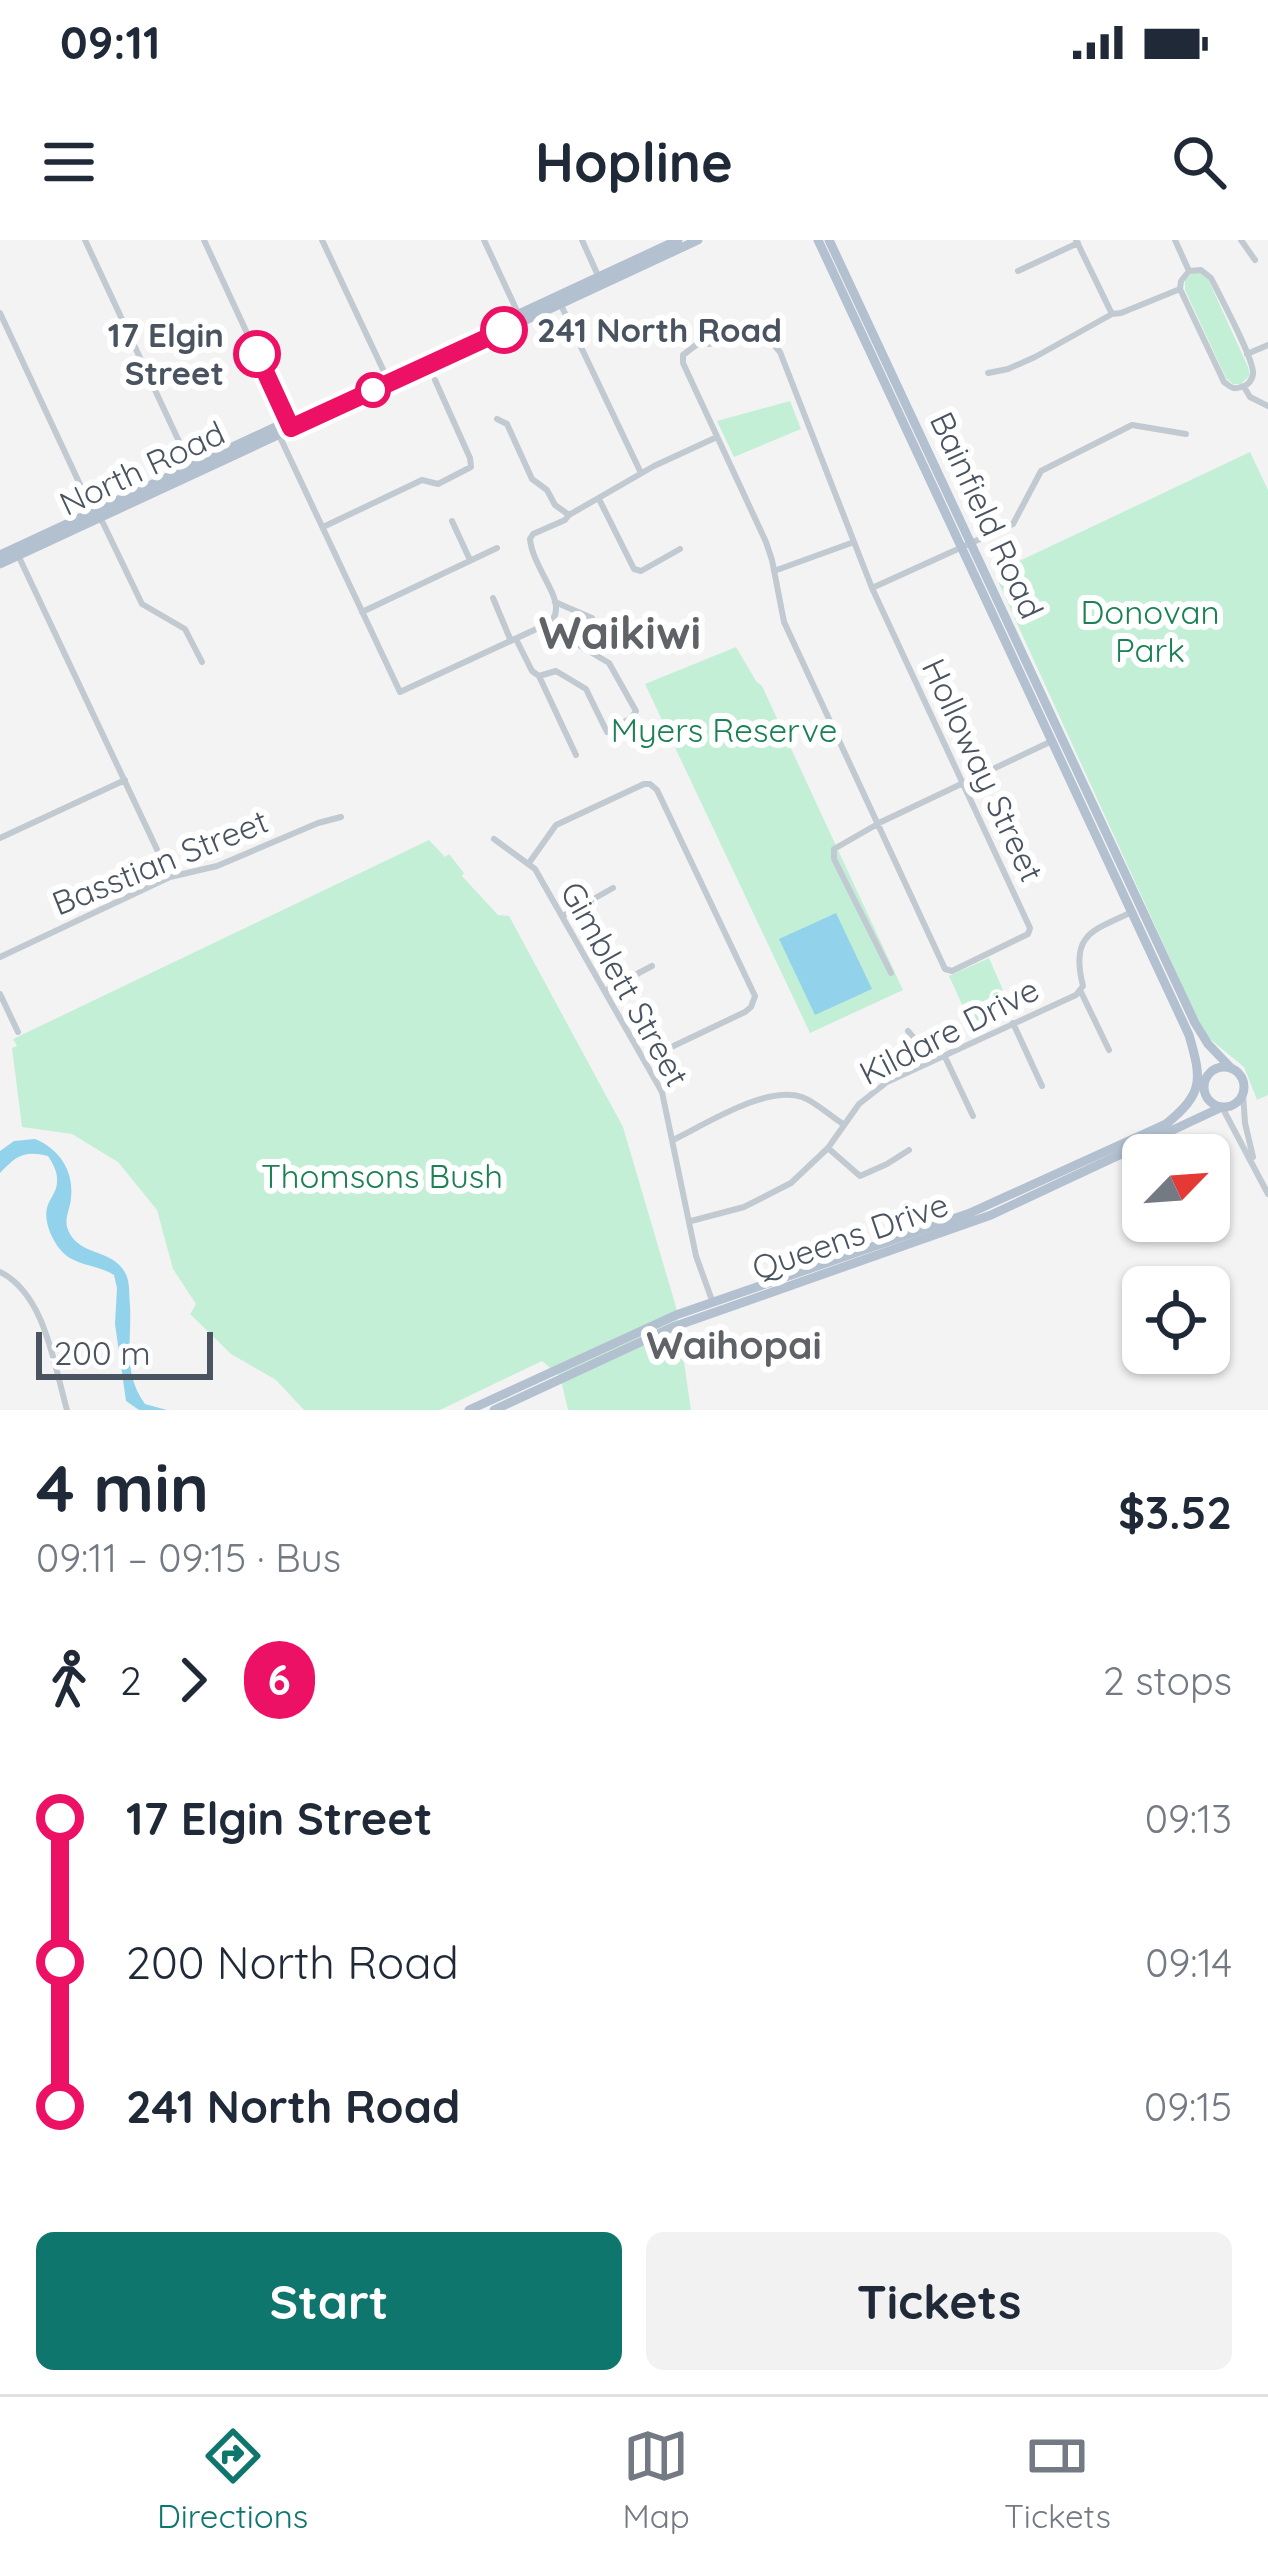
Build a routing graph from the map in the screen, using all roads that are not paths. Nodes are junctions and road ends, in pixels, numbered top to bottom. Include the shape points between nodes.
1 (85, 240) edge
2 (204, 240) edge
3 (322, 240) edge
4 (484, 240) edge
5 (582, 240) edge
6 (678, 240) edge
7 (698, 240) edge
8 (818, 240) edge
9 (829, 240) edge
10 (1175, 240) edge
11 (1241, 240) edge
12 (1077, 242) edge
13 (1256, 260) dead end
14 (1190, 271) junction
15 (1018, 272) dead end
16 (601, 281) junction
17 (1180, 289) junction
18 (559, 300) junction
19 (855, 308) junction
20 (0, 313) edge
21 (1112, 314) junction
22 (520, 318) junction
23 (1268, 345) edge
24 (1247, 355) junction
25 (988, 373) dead end
26 (387, 379) junction
27 (435, 380) dead end
28 (1244, 387) junction
29 (1268, 406) edge
30 (497, 418) dead end
31 (290, 424) junction
32 (277, 430) junction
33 (1186, 434) dead end
34 (717, 437) junction
35 (192, 470) junction
36 (641, 473) junction
37 (599, 499) junction
38 (96, 514) junction
39 (569, 515) junction
40 (452, 521) dead end
41 (322, 527) junction
42 (854, 542) junction
43 (967, 545) junction
44 (497, 548) dead end
45 (680, 549) dead end
46 (16, 552) junction
47 (0, 559) edge
48 (470, 560) junction
49 (774, 571) junction
50 (872, 588) junction
51 (493, 598) dead end
52 (555, 602) junction
53 (362, 612) junction
54 (592, 618) dead end
55 (545, 625) junction
56 (514, 640) junction
57 (202, 662) dead end
58 (539, 676) junction
59 (1057, 739) junction
60 (576, 755) dead end
61 (125, 780) junction
62 (963, 783) junction
63 (341, 817) dead end
64 (877, 826) junction
65 (0, 838) edge
66 (494, 839) dead end
67 (529, 863) junction
68 (170, 877) junction
69 (613, 888) dead end
70 (1136, 909) junction
71 (562, 916) junction
72 (0, 957) edge
73 (652, 966) dead end
74 (891, 973) dead end
75 (605, 991) junction
76 (1081, 992) junction
77 (0, 994) edge
78 (1013, 1024) junction
79 (908, 1031) dead end
80 (18, 1032) dead end
81 (1109, 1049) dead end
82 (945, 1057) junction
83 (644, 1060) junction
84 (928, 1064) junction
85 (1230, 1067) junction
86 (1203, 1080) junction
87 (1042, 1086) dead end
88 (1243, 1094) junction
89 (1222, 1107) junction
90 (973, 1116) dead end
91 (843, 1124) junction
92 (1151, 1134) edge
93 (1157, 1134) edge
94 (673, 1140) junction
95 (828, 1148) junction
96 (1122, 1149) edge
97 (909, 1150) dead end
98 (1256, 1166) junction
99 (1268, 1194) edge
100 (691, 1221) junction
101 (0, 1272) edge
102 (715, 1306) junction
103 (64, 1409) edge
104 (469, 1410) edge
105 (494, 1410) edge

1 - 35 street
2 - 31 street
3 - 26 street
4 - 22 street
5 - 16 street
6 - 16 main road, North Road
7 - 16 main road, North Road
8 - 19 main road, Bainfield Road
9 - 19 main road, Bainfield Road
10 - 14 street
11 - 13 street
12 - 15 street
12 - 21 street
14 - 17 street
14 - 24 street via 1211,278
16 - 18 main road, North Road
17 - 21 street
17 - 28 street via 1224,382
18 - 22 main road, North Road
18 - 36 street
19 - 43 main road, Bainfield Road
20 - 38 street
21 - 25 street
22 - 26 main road, North Road
23 - 24 street
24 - 28 street via 1254,369
26 - 31 main road, North Road
27 - 41 street via 471,467
28 - 29 street
30 - 39 street via 532,479
31 - 32 main road, North Road
32 - 35 main road, North Road
32 - 41 street
33 - 43 street via 1132,425 1045,469 1013,524
34 - 36 street
34 - 42 street, Holloway Street via 683,355 696,345 768,340 780,352
34 - 49 street
35 - 38 main road, North Road
36 - 37 street
37 - 39 street
37 - 45 street via 634,569
38 - 46 main road, North Road
38 - 57 street via 142,604 185,628
39 - 52 street via 530,539
40 - 48 street
41 - 53 street
42 - 49 street
42 - 50 street, Holloway Street
43 - 50 street
43 - 59 main road, Bainfield Road
44 - 48 street
46 - 47 main road, North Road
46 - 61 street
48 - 53 street
49 - 64 street via 784,622
50 - 62 street, Holloway Street
51 - 56 street
52 - 54 street
52 - 55 street
53 - 56 street via 400,692
55 - 56 street
55 - 58 street via 609,663 636,711 607,732 586,689 556,670
56 - 58 street
58 - 60 street
59 - 62 street
59 - 70 main road, Bainfield Road
61 - 65 street
61 - 68 street
62 - 64 street
62 - 64 street, Holloway Street via 1030,932 945,969
63 - 68 street, Basstian Street
64 - 74 street via 833,853
66 - 67 street, Gimblett Street
67 - 71 street, Gimblett Street
67 - 83 street via 556,825 640,786 657,790 755,996 745,1012
68 - 72 street, Basstian Street
69 - 71 street
70 - 76 street, Kildare Drive via 1087,936 1078,961
70 - 85 main road, Bainfield Road via 1202,1037
70 - 86 main road, Bainfield Road via 1201,1058
71 - 75 street, Gimblett Street
73 - 75 street
75 - 83 street, Gimblett Street
76 - 78 street, Kildare Drive
76 - 81 street
77 - 80 street
78 - 82 street, Kildare Drive
78 - 87 street
79 - 84 street
82 - 84 street, Kildare Drive
82 - 90 street
83 - 94 street, Gimblett Street via 662,1092
84 - 91 street, Kildare Drive via 868,1095
85 - 86 main road
85 - 88 main road, Bainfield Road via 1243,1080
86 - 89 main road, Bainfield Road via 1210,1101
86 - 92 main road, Queens Drive via 1191,1111
88 - 89 main road
88 - 98 street, Bainfield Road
89 - 93 main road, Queens Drive
89 - 98 street, Bainfield Road
91 - 94 street via 800,1096 780,1094
91 - 95 street, Kildare Drive
94 - 100 street, Gimblett Street
95 - 97 street via 860,1176
95 - 100 street, Kildare Drive via 782,1189
96 - 102 main road, Queens Drive via 989,1210
98 - 99 street, Bainfield Road
100 - 102 street, Gimblett Street
101 - 103 street via 32,1301
102 - 104 main road, Queens Drive via 643,1329
102 - 105 main road, Queens Drive

